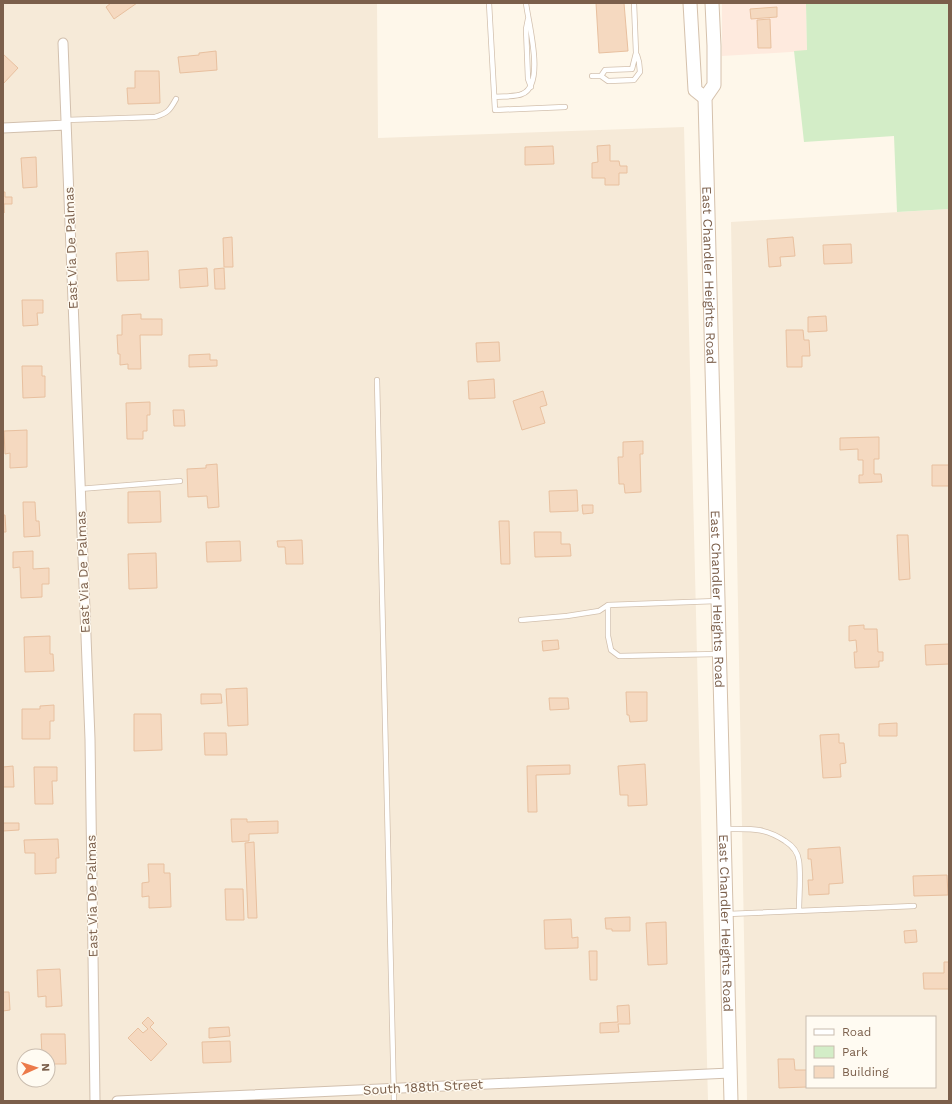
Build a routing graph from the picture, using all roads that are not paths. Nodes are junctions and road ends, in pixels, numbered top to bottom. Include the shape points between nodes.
1 (489, 3) edge
2 (526, 3) edge
3 (634, 3) edge
4 (690, 3) edge
5 (712, 3) edge
6 (63, 43) dead end
7 (636, 53) junction
8 (592, 76) dead end
9 (601, 76) junction
10 (494, 97) junction
11 (705, 98) junction
12 (176, 99) dead end
13 (565, 107) dead end
14 (66, 123) junction
15 (3, 128) edge
16 (378, 380) dead end
17 (180, 481) dead end
18 (79, 489) junction
19 (718, 601) junction
20 (608, 605) junction
21 (521, 620) dead end
22 (720, 654) junction
23 (724, 829) junction
24 (914, 906) dead end
25 (799, 911) junction
26 (726, 914) junction
27 (730, 1073) junction
28 (394, 1088) junction
29 (172, 1100) edge
30 (95, 1101) edge
31 (117, 1101) edge
32 (394, 1101) edge
33 (730, 1101) edge

1 - 10 lane
2 - 10 lane via 528,79 531,87 523,94
3 - 7 lane
4 - 11 main road via 695,90
5 - 11 main road, East Chandler Heights Road via 714,85
6 - 14 street, East Via De Palmas
7 - 9 lane via 632,69 605,70
7 - 9 lane via 640,72 634,80 608,81
8 - 9 lane
10 - 13 lane via 495,110
11 - 19 main road, East Chandler Heights Road
12 - 14 lane via 169,111 155,117
14 - 15 street
14 - 18 street, East Via De Palmas
16 - 28 lane
17 - 18 lane
18 - 30 street, East Via De Palmas via 90,739
19 - 20 lane
19 - 22 main road, East Chandler Heights Road
20 - 21 lane via 599,611
20 - 22 lane via 608,636 611,650 619,656
22 - 23 main road, East Chandler Heights Road
23 - 25 lane via 766,831 795,849 799,861
23 - 26 main road, East Chandler Heights Road
24 - 25 lane
25 - 26 lane
26 - 27 main road, East Chandler Heights Road
27 - 28 street, South 188th Street
27 - 33 main road, East Chandler Heights Road
28 - 29 street, South 188th Street
28 - 32 lane
29 - 31 street, South 188th Street

